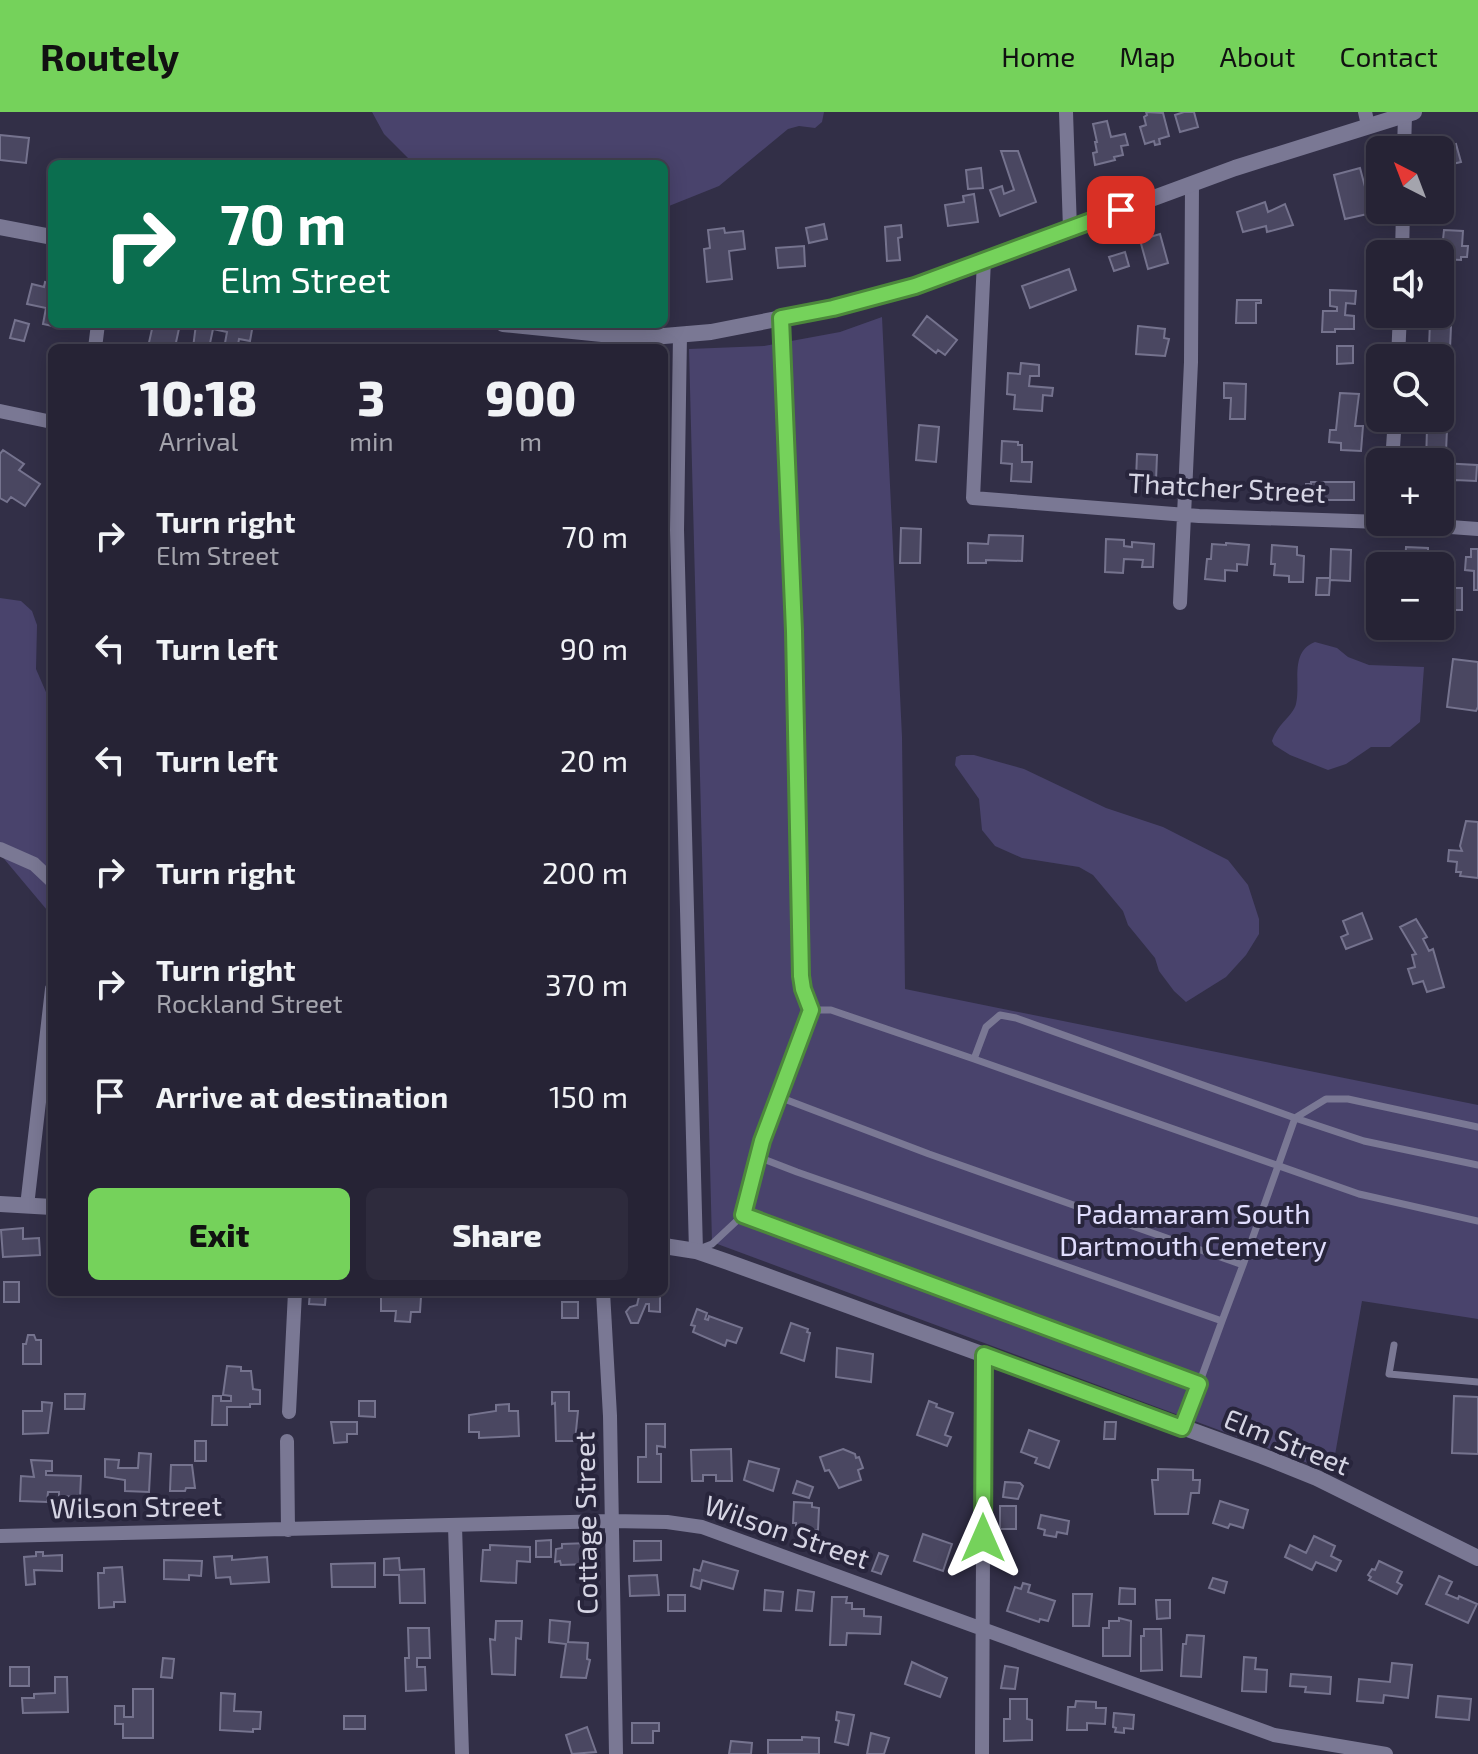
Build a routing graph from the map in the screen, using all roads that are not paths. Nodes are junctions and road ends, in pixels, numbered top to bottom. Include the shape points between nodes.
1 (1066, 112) edge
2 (1409, 113) edge
3 (1367, 119) edge
4 (1406, 136) edge
5 (1192, 184) junction
6 (0, 227) edge
7 (1070, 229) junction
8 (48, 236) edge
9 (984, 260) junction
10 (781, 318) junction
11 (546, 328) edge
12 (680, 335) junction
13 (0, 411) edge
14 (48, 421) edge
15 (1186, 514) junction
16 (1366, 521) edge
17 (1454, 527) edge
18 (1478, 529) edge
19 (1180, 603) dead end
20 (0, 849) edge
21 (48, 877) edge
22 (811, 1010) junction
23 (48, 1024) edge
24 (974, 1059) junction
25 (779, 1097) junction
26 (1295, 1118) junction
27 (1478, 1127) edge
28 (758, 1157) junction
29 (1478, 1165) edge
30 (1279, 1167) junction
31 (0, 1204) edge
32 (27, 1206) junction
33 (48, 1207) edge
34 (743, 1215) junction
35 (1478, 1221) edge
36 (668, 1247) edge
37 (696, 1251) junction
38 (1243, 1265) junction
39 (295, 1296) edge
40 (603, 1296) edge
41 (1222, 1321) junction
42 (1394, 1345) dead end
43 (984, 1355) junction
44 (1478, 1382) edge
45 (1199, 1384) junction
46 (289, 1412) dead end
47 (1182, 1428) junction
48 (287, 1441) dead end
49 (611, 1521) junction
50 (455, 1526) junction
51 (288, 1530) junction
52 (0, 1536) edge
53 (1478, 1558) edge
54 (982, 1629) junction
55 (462, 1754) edge
56 (616, 1754) edge
57 (982, 1754) edge
58 (1386, 1754) edge

1 - 7 street
2 - 3 street
2 - 4 street
3 - 5 street
5 - 7 street
5 - 15 street
6 - 8 street
7 - 9 street
9 - 10 street via 888,294
9 - 15 street, Thatcher Street via 973,498
10 - 12 street
10 - 22 lane via 801,976
11 - 12 street
12 - 37 street via 677,530
13 - 14 street
15 - 16 street, Thatcher Street
15 - 19 street
17 - 18 street, Thatcher Street
20 - 21 street via 34,864
22 - 24 lane via 831,1010
22 - 25 lane
23 - 32 street
24 - 26 lane via 986,1027 1000,1015
24 - 30 lane
25 - 28 lane
25 - 38 lane
26 - 27 lane via 1326,1099 1348,1099
26 - 29 lane via 1364,1141
26 - 30 lane
28 - 34 lane
28 - 41 lane
30 - 35 lane via 1359,1194
30 - 38 lane
31 - 32 street
32 - 33 street
34 - 37 lane via 712,1244
34 - 45 lane
36 - 37 street, Elm Street
37 - 43 street, Elm Street
38 - 41 lane
39 - 46 street
40 - 49 street, Cottage Street
41 - 45 lane
42 - 44 lane via 1389,1374
43 - 47 street, Elm Street
43 - 54 street
45 - 47 lane
47 - 53 street, Elm Street via 1317,1478
48 - 51 street
49 - 50 street, Wilson Street
49 - 54 street, Wilson Street via 702,1527
49 - 56 street, Cottage Street
50 - 51 street, Wilson Street
50 - 55 street
51 - 52 street, Wilson Street
54 - 57 street
54 - 58 street, Wilson Street via 1274,1735

